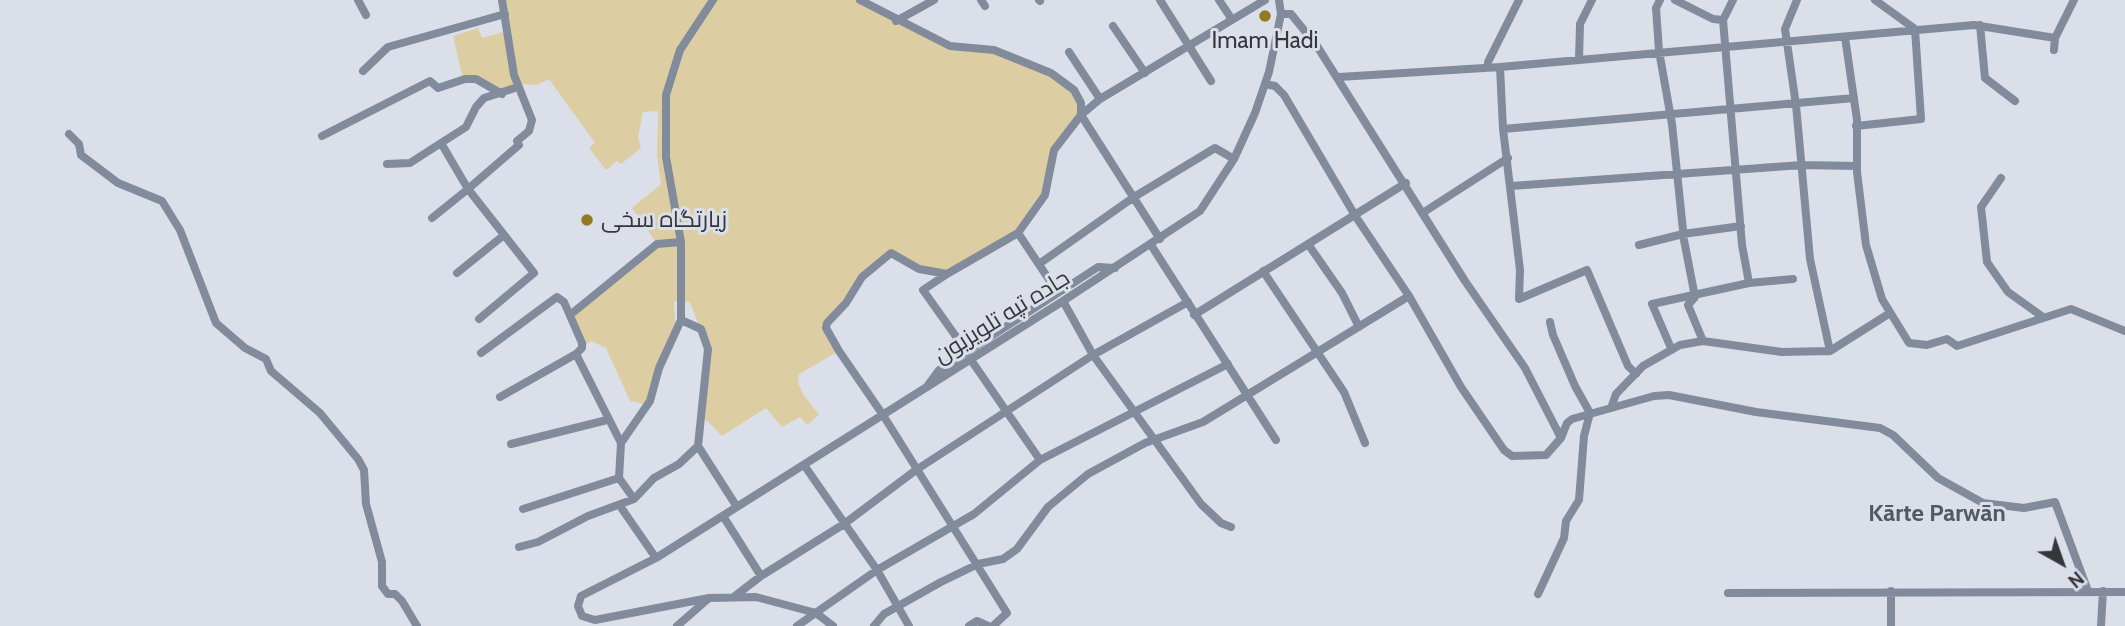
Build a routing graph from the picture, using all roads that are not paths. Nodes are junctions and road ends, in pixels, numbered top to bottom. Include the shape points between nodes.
1 (358, 0) edge
2 (502, 0) edge
3 (713, 0) edge
4 (860, 0) edge
5 (934, 0) edge
6 (1160, 0) edge
7 (1219, 0) edge
8 (1265, 0) edge
9 (1279, 0) edge
10 (1519, 0) edge
11 (1592, 0) edge
12 (1660, 0) edge
13 (1675, 0) edge
14 (1733, 0) edge
15 (1797, 0) edge
16 (1875, 0) edge
17 (2074, 0) edge
18 (505, 14) junction
19 (1282, 14) junction
20 (366, 15) dead end
21 (1231, 18) junction
22 (896, 20) junction
23 (1723, 20) junction
24 (1114, 26) dead end
25 (1980, 26) junction
26 (1915, 29) junction
27 (1845, 37) junction
28 (2055, 38) junction
29 (1789, 43) junction
30 (1188, 44) junction
31 (1724, 47) junction
32 (2054, 50) dead end
33 (1659, 51) junction
34 (1069, 52) dead end
35 (1579, 59) junction
36 (1489, 67) junction
37 (1500, 67) junction
38 (363, 71) dead end
39 (1145, 73) junction
40 (1339, 77) junction
41 (1211, 81) dead end
42 (1265, 83) junction
43 (518, 87) junction
44 (502, 94) junction
45 (1854, 98) junction
46 (1100, 99) junction
47 (2015, 101) dead end
48 (1796, 105) junction
49 (1732, 110) junction
50 (1670, 113) junction
51 (1081, 115) junction
52 (1856, 126) junction
53 (1503, 129) junction
54 (69, 134) dead end
55 (322, 136) dead end
56 (441, 143) junction
57 (1508, 158) junction
58 (1234, 159) junction
59 (387, 164) dead end
60 (1802, 165) junction
61 (1857, 166) junction
62 (1736, 170) junction
63 (1676, 174) junction
64 (2001, 178) dead end
65 (1406, 183) junction
66 (1511, 186) junction
67 (468, 189) junction
68 (1134, 197) junction
69 (1424, 212) junction
70 (1356, 217) junction
71 (432, 218) dead end
72 (1741, 226) junction
73 (1018, 233) junction
74 (1683, 234) junction
75 (504, 235) junction
76 (1160, 239) junction
77 (681, 242) junction
78 (1308, 244) junction
79 (1151, 245) junction
80 (1639, 245) dead end
81 (1039, 264) junction
82 (1116, 268) junction
83 (1263, 271) junction
84 (457, 273) dead end
85 (947, 274) junction
86 (1793, 279) dead end
87 (1749, 283) junction
88 (1058, 293) junction
89 (1409, 296) junction
90 (1695, 297) junction
91 (1063, 301) junction
92 (1188, 302) junction
93 (1890, 313) junction
94 (570, 315) junction
95 (1194, 315) junction
96 (2043, 317) junction
97 (479, 319) dead end
98 (681, 320) junction
99 (1550, 323) dead end
100 (1359, 327) junction
101 (2125, 331) edge
102 (1703, 341) junction
103 (1671, 348) junction
104 (1830, 351) junction
105 (481, 353) dead end
106 (1318, 353) junction
107 (576, 354) junction
108 (1093, 355) junction
109 (969, 356) junction
110 (1228, 364) junction
111 (1636, 374) junction
112 (1248, 396) junction
113 (500, 397) dead end
114 (1611, 408) junction
115 (1006, 413) junction
116 (1133, 413) junction
117 (1590, 413) junction
118 (883, 415) junction
119 (607, 420) junction
120 (1561, 438) junction
121 (1155, 440) junction
122 (1276, 440) dead end
123 (621, 443) junction
124 (1365, 443) dead end
125 (511, 444) dead end
126 (698, 446) junction
127 (1040, 460) junction
128 (804, 465) junction
129 (916, 470) junction
130 (619, 478) junction
131 (635, 499) junction
132 (620, 506) junction
133 (737, 507) junction
134 (523, 509) dead end
135 (723, 516) junction
136 (844, 524) junction
137 (953, 527) junction
138 (1231, 527) dead end
139 (519, 547) dead end
140 (656, 558) junction
141 (978, 564) junction
142 (877, 570) junction
143 (761, 576) junction
144 (1891, 591) junction
145 (2103, 591) junction
146 (2088, 592) junction
147 (2125, 592) edge
148 (1728, 593) dead end
149 (1538, 594) dead end
150 (735, 596) junction
151 (709, 598) junction
152 (897, 607) junction
153 (816, 613) junction
154 (417, 626) edge
155 (677, 626) edge
156 (797, 626) edge
157 (833, 626) edge
158 (874, 626) edge
159 (909, 626) edge
160 (969, 626) edge
161 (988, 626) edge
162 (993, 626) edge
163 (1891, 626) edge
164 (2101, 626) edge

1 - 20 street
2 - 18 street
3 - 77 street via 680,50 667,88 666,158
4 - 22 street
5 - 22 street
6 - 30 street
7 - 21 street
8 - 21 street
9 - 19 street, جاده تپه تلویزیون
10 - 36 street
11 - 35 street via 1580,24
12 - 33 street via 1656,8
13 - 23 street
14 - 23 street
15 - 29 street via 1785,29
16 - 26 street
17 - 28 street
18 - 38 street via 388,47
18 - 43 street
19 - 40 street via 1291,14
19 - 42 street, جاده تپه تلویزیون
21 - 30 street
22 - 51 street via 950,46 994,50 1051,73 1074,90
23 - 31 street
24 - 39 street
25 - 26 street
25 - 28 street
25 - 47 street via 1985,78
26 - 27 street
26 - 52 street via 1921,119
27 - 29 street
27 - 45 street
28 - 32 street
29 - 31 street
29 - 48 street
30 - 39 street
30 - 41 street
31 - 33 street
31 - 49 street
33 - 35 street
33 - 50 street
34 - 46 street
35 - 37 street
36 - 37 street
36 - 40 street
37 - 53 street
39 - 46 street
40 - 65 street
42 - 58 street, جاده تپه تلویزیون
42 - 70 street via 1284,95
43 - 44 street
43 - 67 street via 533,120 529,131
44 - 55 street via 476,79 438,88 430,80
44 - 56 street via 484,98 466,127
45 - 48 street
45 - 52 street
46 - 51 street
48 - 49 street
48 - 60 street
49 - 50 street
49 - 62 street
50 - 53 street
50 - 63 street
51 - 68 street
51 - 73 street via 1054,150 1045,195
52 - 61 street
53 - 57 street
54 - 154 street via 79,144 81,155 118,183 162,201 180,230 216,323 266,359 271,372 320,413 358,459 382,562 382,586 402,601
56 - 59 street via 410,163
56 - 67 street
57 - 66 street
57 - 69 street
58 - 68 street via 1215,148
58 - 76 street, جاده تپه تلویزیون via 1200,211
60 - 61 street
60 - 62 street
60 - 104 street via 1810,259
61 - 93 street via 1866,246
62 - 63 street
62 - 72 street
63 - 66 street
63 - 74 street
64 - 96 street via 1981,207 1987,262 2008,292
65 - 69 street
65 - 70 street
66 - 111 street via 1519,299 1587,270 1628,366
67 - 71 street
67 - 75 street
68 - 76 street
68 - 81 street
69 - 120 street via 1525,369
70 - 78 street
70 - 89 street
72 - 74 street
72 - 87 street
73 - 81 street
73 - 85 street
74 - 80 street
74 - 90 street
75 - 84 street
75 - 97 street via 534,273
76 - 79 street, جاده تپه تلویزیون
77 - 94 street via 657,244
77 - 98 street
78 - 83 street
78 - 100 street
79 - 82 street, جاده تپه تلویزیون
79 - 92 street
81 - 88 street
82 - 88 street via 1098,267
82 - 91 street, جاده تپه تلویزیون
83 - 95 street
83 - 106 street
85 - 109 street via 923,290
85 - 118 street via 919,269 891,253 862,277 827,323 839,351
86 - 87 street
87 - 90 street
88 - 109 street
89 - 100 street
89 - 120 street via 1461,387 1504,450 1512,456 1546,455
90 - 102 street via 1688,305
90 - 103 street via 1653,304
91 - 108 street
91 - 109 street, جاده تپه تلویزیون
92 - 95 street
92 - 108 street
93 - 96 street via 1909,343 1927,345 1947,339 1957,345 1966,343
93 - 104 street
94 - 105 street via 557,297
94 - 107 street via 582,343
95 - 110 street
96 - 101 street via 2071,309
98 - 123 street via 650,401
98 - 126 street via 701,329 708,349
99 - 117 street
100 - 106 street
102 - 103 street
102 - 104 street via 1782,352
103 - 111 street
106 - 112 street
106 - 124 street via 1344,392
107 - 113 street
107 - 119 street
108 - 115 street
108 - 116 street
109 - 115 street
109 - 118 street, جاده تپه تلویزیون
110 - 112 street
110 - 116 street
111 - 114 street via 1616,394
112 - 121 street via 1203,422
112 - 122 street
114 - 117 street
114 - 146 street via 1669,395 1880,428 1938,478 1983,503 2024,508 2055,502
115 - 127 street
115 - 129 street
116 - 121 street
116 - 127 street
117 - 120 street via 1567,423
117 - 149 street via 1579,500 1566,521 1564,538
118 - 128 street, جاده تپه تلویزیون
118 - 129 street
119 - 123 street
119 - 125 street
121 - 138 street via 1201,505
121 - 141 street via 1088,474 1048,507 1017,549 1003,559
123 - 130 street
126 - 131 street via 654,478
126 - 133 street
127 - 137 street
128 - 133 street, جاده تپه تلویزیون
128 - 136 street
129 - 136 street
129 - 137 street
130 - 131 street
130 - 134 street
131 - 132 street
132 - 139 street
132 - 140 street
133 - 135 street, جاده تپه تلویزیون
135 - 140 street, جاده تپه تلویزیون
135 - 143 street
136 - 142 street
136 - 143 street
137 - 141 street
137 - 142 street
140 - 151 street, جاده تپه تلویزیون via 582,596 578,606 582,616 615,618
141 - 152 street
141 - 162 street via 1007,613
142 - 152 street
142 - 153 street
143 - 150 street
144 - 146 street
144 - 148 street
144 - 163 street
145 - 146 street
145 - 147 street
145 - 164 street
150 - 151 street
150 - 153 street
151 - 155 street
152 - 158 street
152 - 159 street
153 - 156 street
153 - 157 street
160 - 161 street via 977,621

